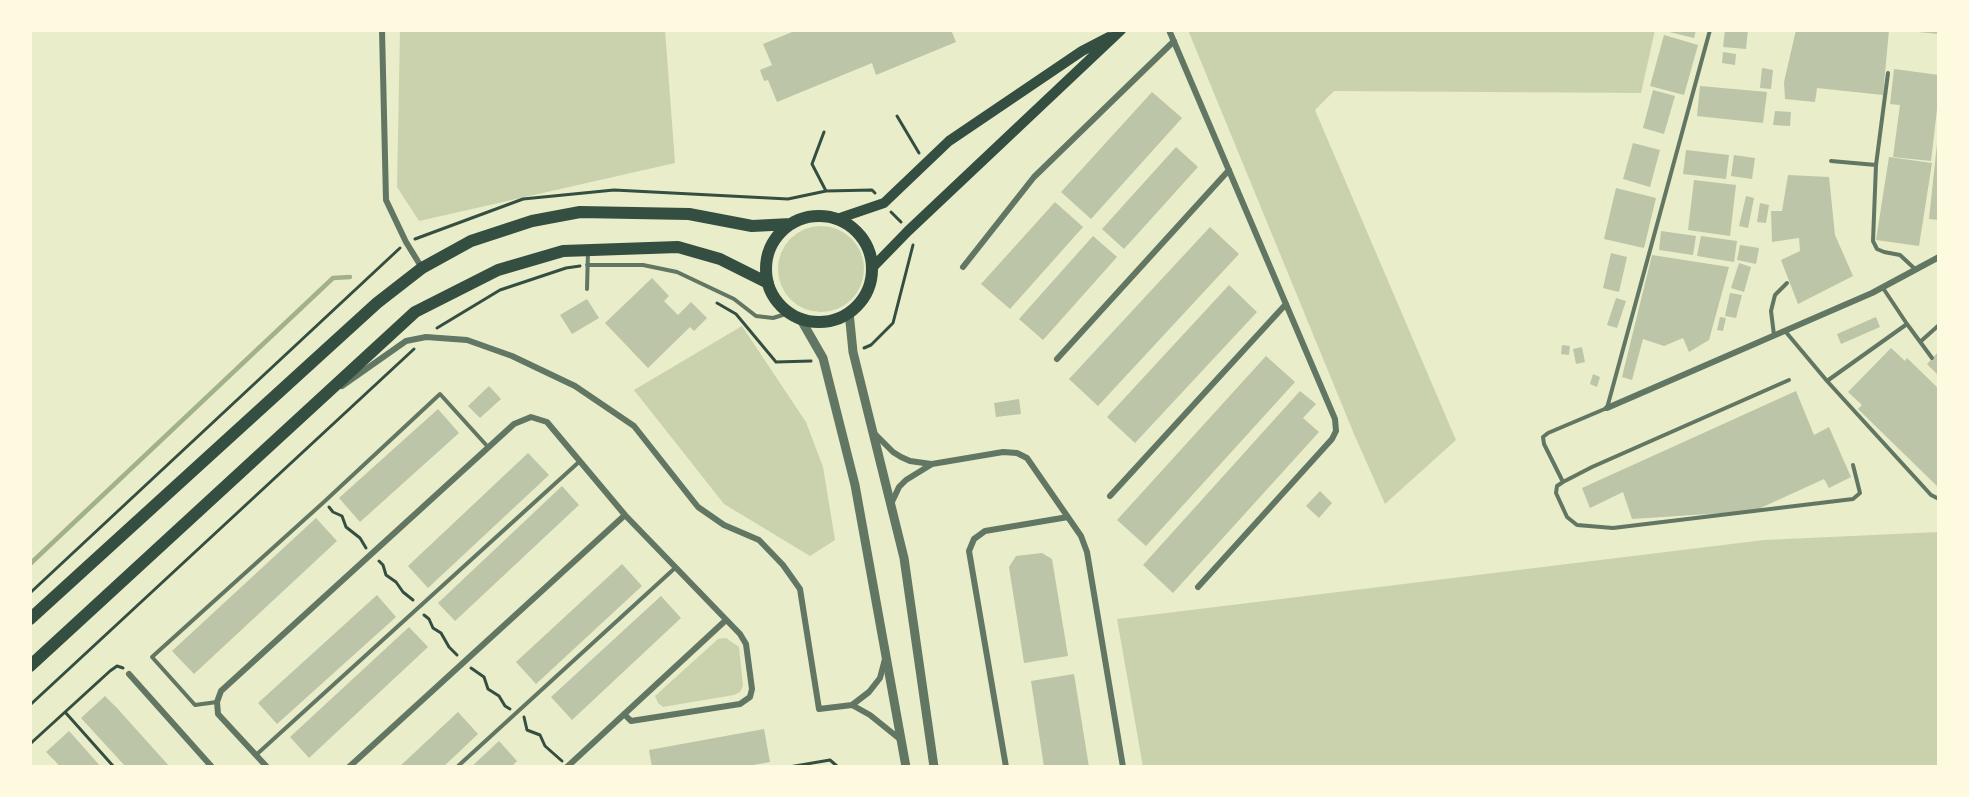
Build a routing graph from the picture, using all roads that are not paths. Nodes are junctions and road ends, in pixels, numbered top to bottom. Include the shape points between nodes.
1 (382, 30) edge
2 (1121, 30) edge
3 (1169, 30) edge
4 (1710, 30) edge
5 (1174, 41) junction
6 (1888, 73) dead end
7 (1831, 161) dead end
8 (1876, 165) junction
9 (1229, 170) junction
10 (837, 219) junction
11 (791, 224) junction
12 (588, 251) junction
13 (1939, 257) edge
14 (587, 265) junction
15 (963, 267) dead end
16 (422, 268) junction
17 (872, 268) junction
18 (1916, 270) junction
19 (768, 283) junction
20 (1788, 283) dead end
21 (1883, 288) junction
22 (587, 289) dead end
23 (1286, 304) junction
24 (849, 312) junction
25 (795, 316) junction
26 (1907, 324) junction
27 (1939, 326) edge
28 (1784, 331) junction
29 (1774, 335) junction
30 (1920, 342) junction
31 (1057, 358) dead end
32 (1932, 358) dead end
33 (1789, 380) dead end
34 (1827, 381) junction
35 (311, 408) junction
36 (1607, 408) junction
37 (874, 433) junction
38 (489, 447) junction
39 (580, 460) junction
40 (932, 464) junction
41 (1853, 465) dead end
42 (1563, 482) junction
43 (1110, 496) dead end
44 (1939, 500) edge
45 (891, 504) junction
46 (625, 515) junction
47 (1068, 517) junction
48 (676, 567) junction
49 (1198, 586) dead end
50 (33, 615) edge
51 (726, 620) junction
52 (886, 654) junction
53 (30, 666) edge
54 (129, 674) road end
55 (216, 702) junction
56 (852, 705) junction
57 (624, 714) junction
58 (901, 741) junction
59 (256, 755) junction
60 (212, 767) edge
61 (267, 767) edge
62 (350, 767) edge
63 (458, 767) edge
64 (567, 767) edge
65 (906, 767) edge
66 (934, 767) edge
67 (1006, 767) edge
68 (1123, 767) edge

1 - 16 street via 386,200
2 - 10 main road via 1082,51 949,141 884,203
2 - 17 main road
3 - 5 street
4 - 36 lane
5 - 9 street
5 - 15 street via 1034,177
6 - 8 lane
7 - 8 lane
8 - 18 lane via 1873,241 1877,249 1900,255
9 - 23 street
9 - 31 street
10 - 11 main road via 806,217
10 - 17 main road via 863,238
11 - 16 main road via 752,226 689,214 580,212 532,221 471,241
11 - 19 main road via 770,248 766,264
12 - 14 lane
12 - 19 main road via 678,247 720,259
12 - 35 main road via 562,251 498,270 415,312
13 - 18 street
14 - 22 lane
14 - 25 lane via 643,265 677,272 734,299 756,316
16 - 50 main road via 377,303
17 - 24 main road via 863,297
18 - 21 street
19 - 25 main road via 776,300
20 - 29 lane via 1775,295
21 - 26 lane
21 - 28 street
23 - 43 street
23 - 49 street via 1335,419 1336,431
24 - 25 main road via 821,322
24 - 37 street via 853,352
25 - 52 street via 823,358 855,485
26 - 30 lane
26 - 34 lane
27 - 30 lane
28 - 29 street
28 - 34 lane
29 - 36 street
30 - 32 lane
33 - 42 lane
34 - 44 lane
35 - 53 main road
35 - 56 street via 406,341 426,337 467,340 575,386 634,426 698,507 724,525 759,540 783,565 800,589 819,709
36 - 42 lane via 1543,437
37 - 40 street via 901,457
37 - 45 street
38 - 39 street via 514,424 531,417 547,422
38 - 55 street via 221,691
38 - 55 lane via 440,394 152,657 195,705
39 - 46 street
39 - 59 lane
40 - 45 street via 906,480
40 - 47 street via 1017,453 1027,458
41 - 42 lane via 1860,493 1853,499 1614,528 1577,525 1567,517 1556,494 1557,486
45 - 66 street via 904,558
46 - 48 street
46 - 62 street
47 - 67 street via 985,531 974,539 969,551
47 - 68 street via 1082,536 1087,552
48 - 51 street
48 - 63 lane
51 - 57 street
51 - 57 street via 746,644 750,697 740,704 631,721
52 - 56 street via 880,678
52 - 58 street
54 - 60 street
55 - 59 street via 218,714
56 - 58 street
57 - 64 street
58 - 65 street
59 - 61 street

